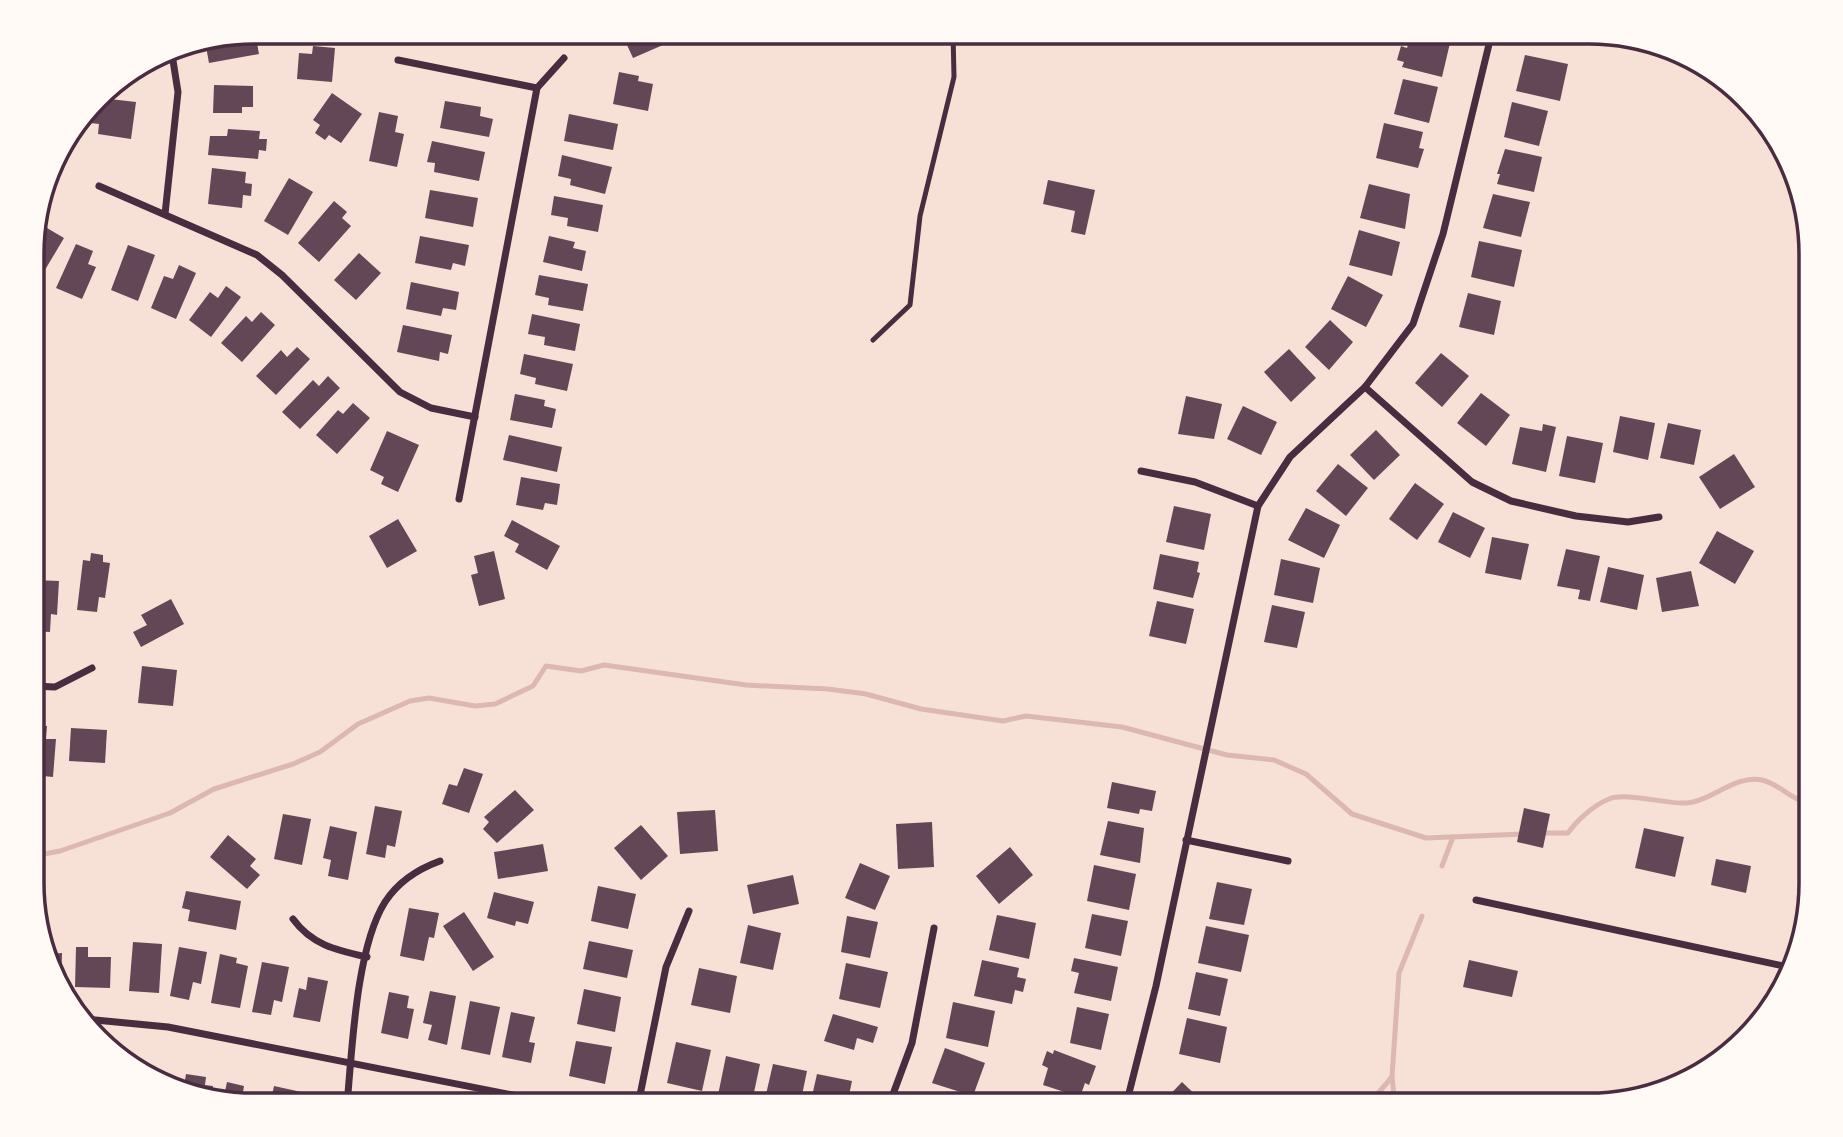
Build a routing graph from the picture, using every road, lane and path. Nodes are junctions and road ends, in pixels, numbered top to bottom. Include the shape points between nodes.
1 (953, 44) edge
2 (1489, 44) edge
3 (564, 58) dead end
4 (173, 60) edge
5 (398, 60) dead end
6 (537, 88) junction
7 (99, 186) dead end
8 (165, 214) junction
9 (873, 340) dead end
10 (1366, 387) junction
11 (475, 417) junction
12 (1141, 471) dead end
13 (459, 499) dead end
14 (1258, 506) junction
15 (1659, 517) dead end
16 (92, 668) dead end
17 (44, 686) edge
18 (1186, 840) junction
19 (440, 861) dead end
20 (1288, 861) dead end
21 (1476, 900) dead end
22 (689, 911) dead end
23 (293, 919) dead end
24 (934, 928) dead end
25 (367, 957) junction
26 (1782, 966) edge
27 (96, 1022) edge
28 (349, 1061) junction
29 (348, 1093) edge
30 (505, 1093) edge
31 (640, 1093) edge
32 (893, 1093) edge
33 (1130, 1093) edge

1 - 9 lane via 954,77 920,216 910,305
2 - 10 street via 1425,294 1413,324
3 - 6 street
4 - 8 street via 178,92
5 - 6 street
6 - 11 street
7 - 8 street
8 - 11 street via 257,255 400,393 431,408
10 - 14 street via 1290,457
10 - 15 street via 1472,482 1511,501 1628,522
11 - 13 street
12 - 14 street via 1195,482
14 - 18 street
16 - 17 street via 55,687
18 - 20 street
18 - 33 street
19 - 25 street via 420,868 386,900
21 - 26 street
22 - 31 street via 666,967
23 - 25 street via 316,942
24 - 32 street via 912,1043
25 - 28 street
27 - 28 street via 168,1027
28 - 29 street
28 - 30 street

